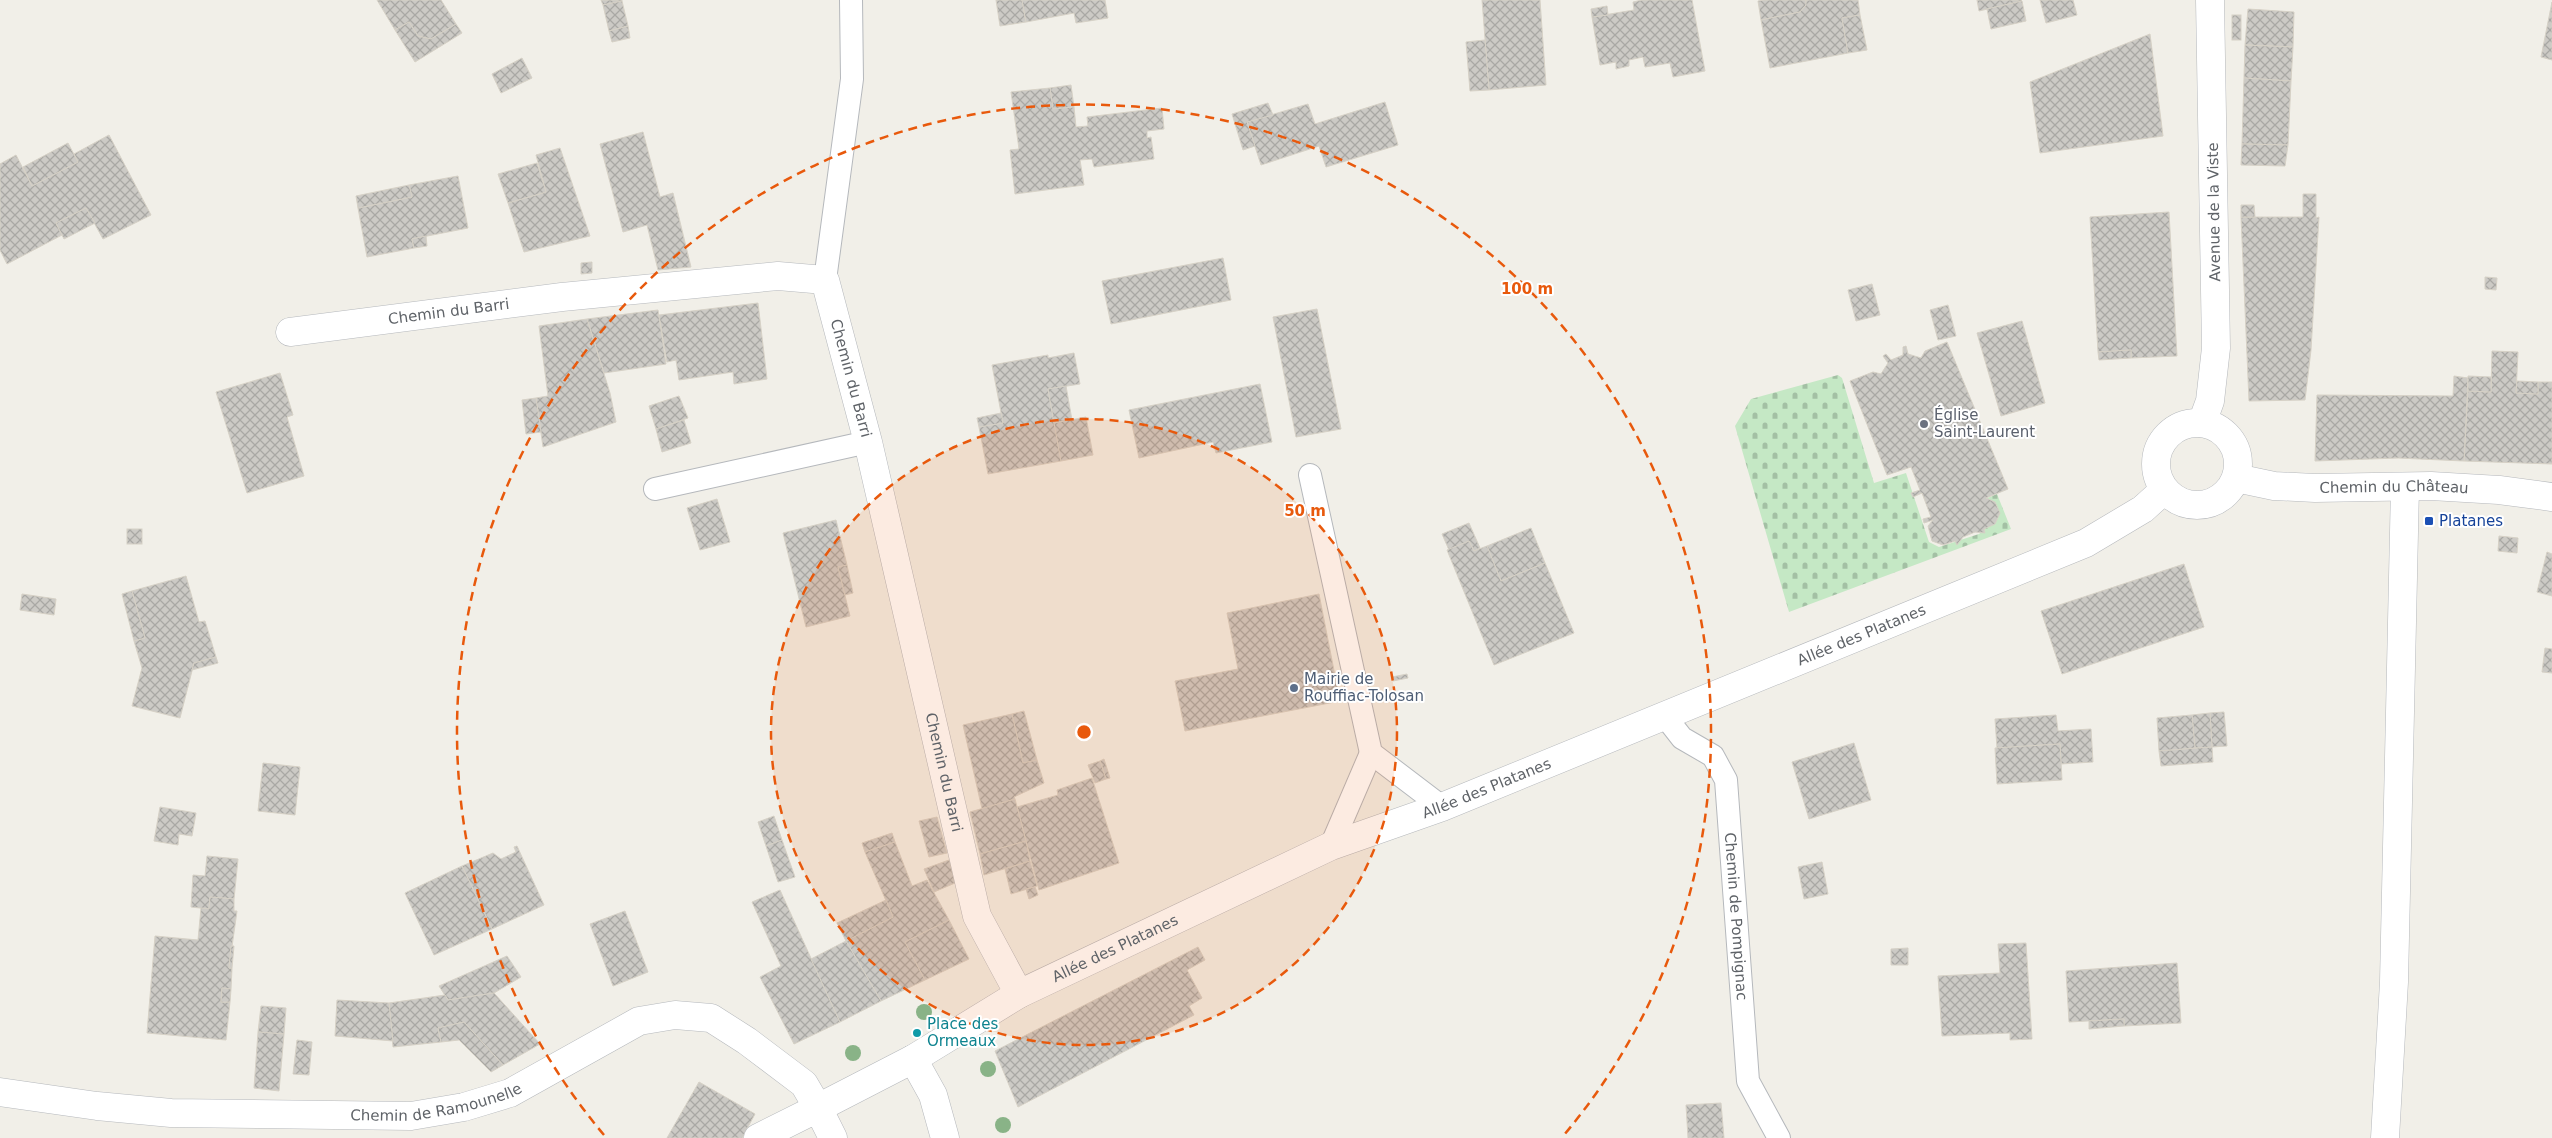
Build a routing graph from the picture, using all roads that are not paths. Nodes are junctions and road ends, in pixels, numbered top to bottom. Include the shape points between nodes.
1 (851, 0) edge
2 (2210, 0) edge
3 (825, 280) junction
4 (290, 332) dead end
5 (2202, 423) junction
6 (868, 442) junction
7 (1310, 475) dead end
8 (2236, 478) junction
9 (2405, 487) junction
10 (655, 489) dead end
11 (2164, 490) junction
12 (2552, 497) edge
13 (1664, 714) junction
14 (1371, 753) junction
15 (1442, 807) junction
16 (1331, 846) junction
17 (1018, 994) junction
18 (913, 1059) junction
19 (0, 1092) edge
20 (818, 1108) junction
21 (758, 1138) edge
22 (833, 1138) edge
23 (945, 1138) edge
24 (1779, 1138) edge
25 (2385, 1138) edge

1 - 3 lane via 852,79
2 - 5 street, Avenue de la Viste via 2216,348 2210,402
3 - 4 street, Chemin du Barri via 778,276 572,296
3 - 6 street, Chemin du Barri
5 - 8 street via 2228,436 2236,449 2239,463
5 - 11 street via 2178,427 2160,444 2155,467
6 - 10 lane
6 - 17 street, Chemin du Barri via 977,916
7 - 14 lane
8 - 9 street, Chemin du Château via 2274,486
8 - 11 street via 2230,491 2218,501 2204,506 2175,500
9 - 12 street, Chemin du Château via 2499,490
9 - 25 street via 2394,982
11 - 13 street, Allée des Platanes via 2143,509 2086,543
13 - 15 street, Allée des Platanes
13 - 24 lane, Chemin de Pompignac via 1682,738 1713,756 1726,780 1748,1082
14 - 15 lane
14 - 16 lane
15 - 16 street, Allée des Platanes
16 - 17 street, Allée des Platanes
17 - 18 street, Allée des Platanes
18 - 20 street, Allée des Platanes
18 - 23 street via 933,1095
19 - 20 street, Chemin de Ramounelle via 171,1113 411,1116 464,1107 510,1093 639,1021 675,1014 711,1018 747,1041 804,1084
20 - 21 street, Allée des Platanes
20 - 22 street

